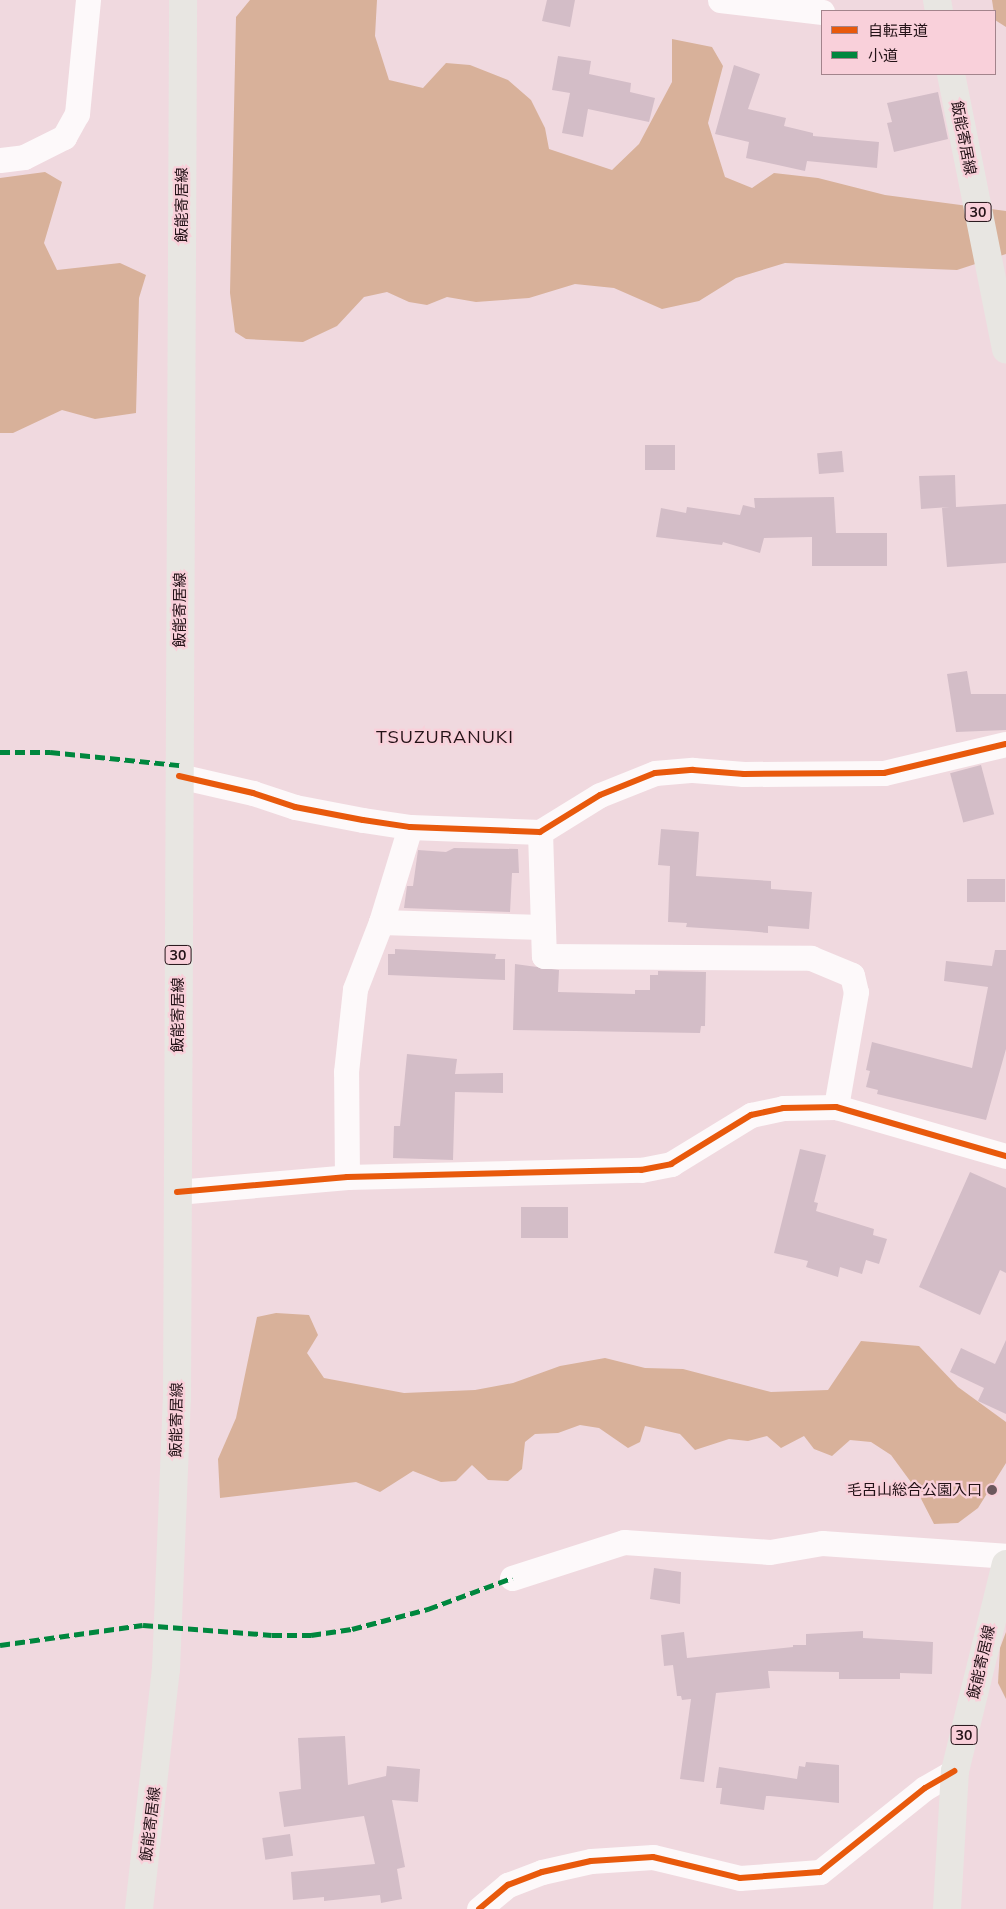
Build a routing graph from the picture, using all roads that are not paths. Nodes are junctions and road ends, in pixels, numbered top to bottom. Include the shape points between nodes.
1 (88, 0) edge
2 (183, 0) edge
3 (719, 1) edge
4 (821, 12) edge
5 (951, 75) edge
6 (0, 160) edge
7 (1006, 350) edge
8 (1006, 744) edge
9 (179, 776) junction
10 (410, 827) junction
11 (540, 832) junction
12 (381, 922) junction
13 (543, 927) junction
14 (836, 1107) junction
15 (1006, 1156) edge
16 (347, 1177) junction
17 (177, 1192) junction
18 (1006, 1556) edge
19 (1006, 1564) edge
20 (512, 1578) dead end
21 (998, 1624) edge
22 (955, 1771) junction
23 (140, 1909) edge
24 (478, 1909) edge
25 (947, 1909) edge

1 - 6 street via 77,114 64,137 24,157
2 - 9 main road, 飯能寄居線 / 30
3 - 4 street
5 - 7 main road, 飯能寄居線 / 30
8 - 11 street via 884,773 744,774 693,770 655,773 600,795
9 - 10 street via 253,793 295,807
9 - 17 main road, 飯能寄居線 / 30
10 - 11 street
10 - 12 street
11 - 13 street
12 - 13 street
12 - 16 street via 355,989 346,1072
13 - 14 street via 544,956 811,958 852,975 856,992
14 - 15 street
14 - 16 street via 783,1108 751,1115 671,1164 641,1170
16 - 17 street
17 - 23 main road, 飯能寄居線 / 30 via 173,1551 156,1778
18 - 20 street via 822,1543 770,1552 624,1542
19 - 21 main road, 飯能寄居線 / 30
21 - 22 main road, 飯能寄居線 / 30
22 - 24 street via 925,1788 820,1872 740,1878 653,1857 591,1861 542,1872 508,1885
22 - 25 main road, 飯能寄居線 / 30

